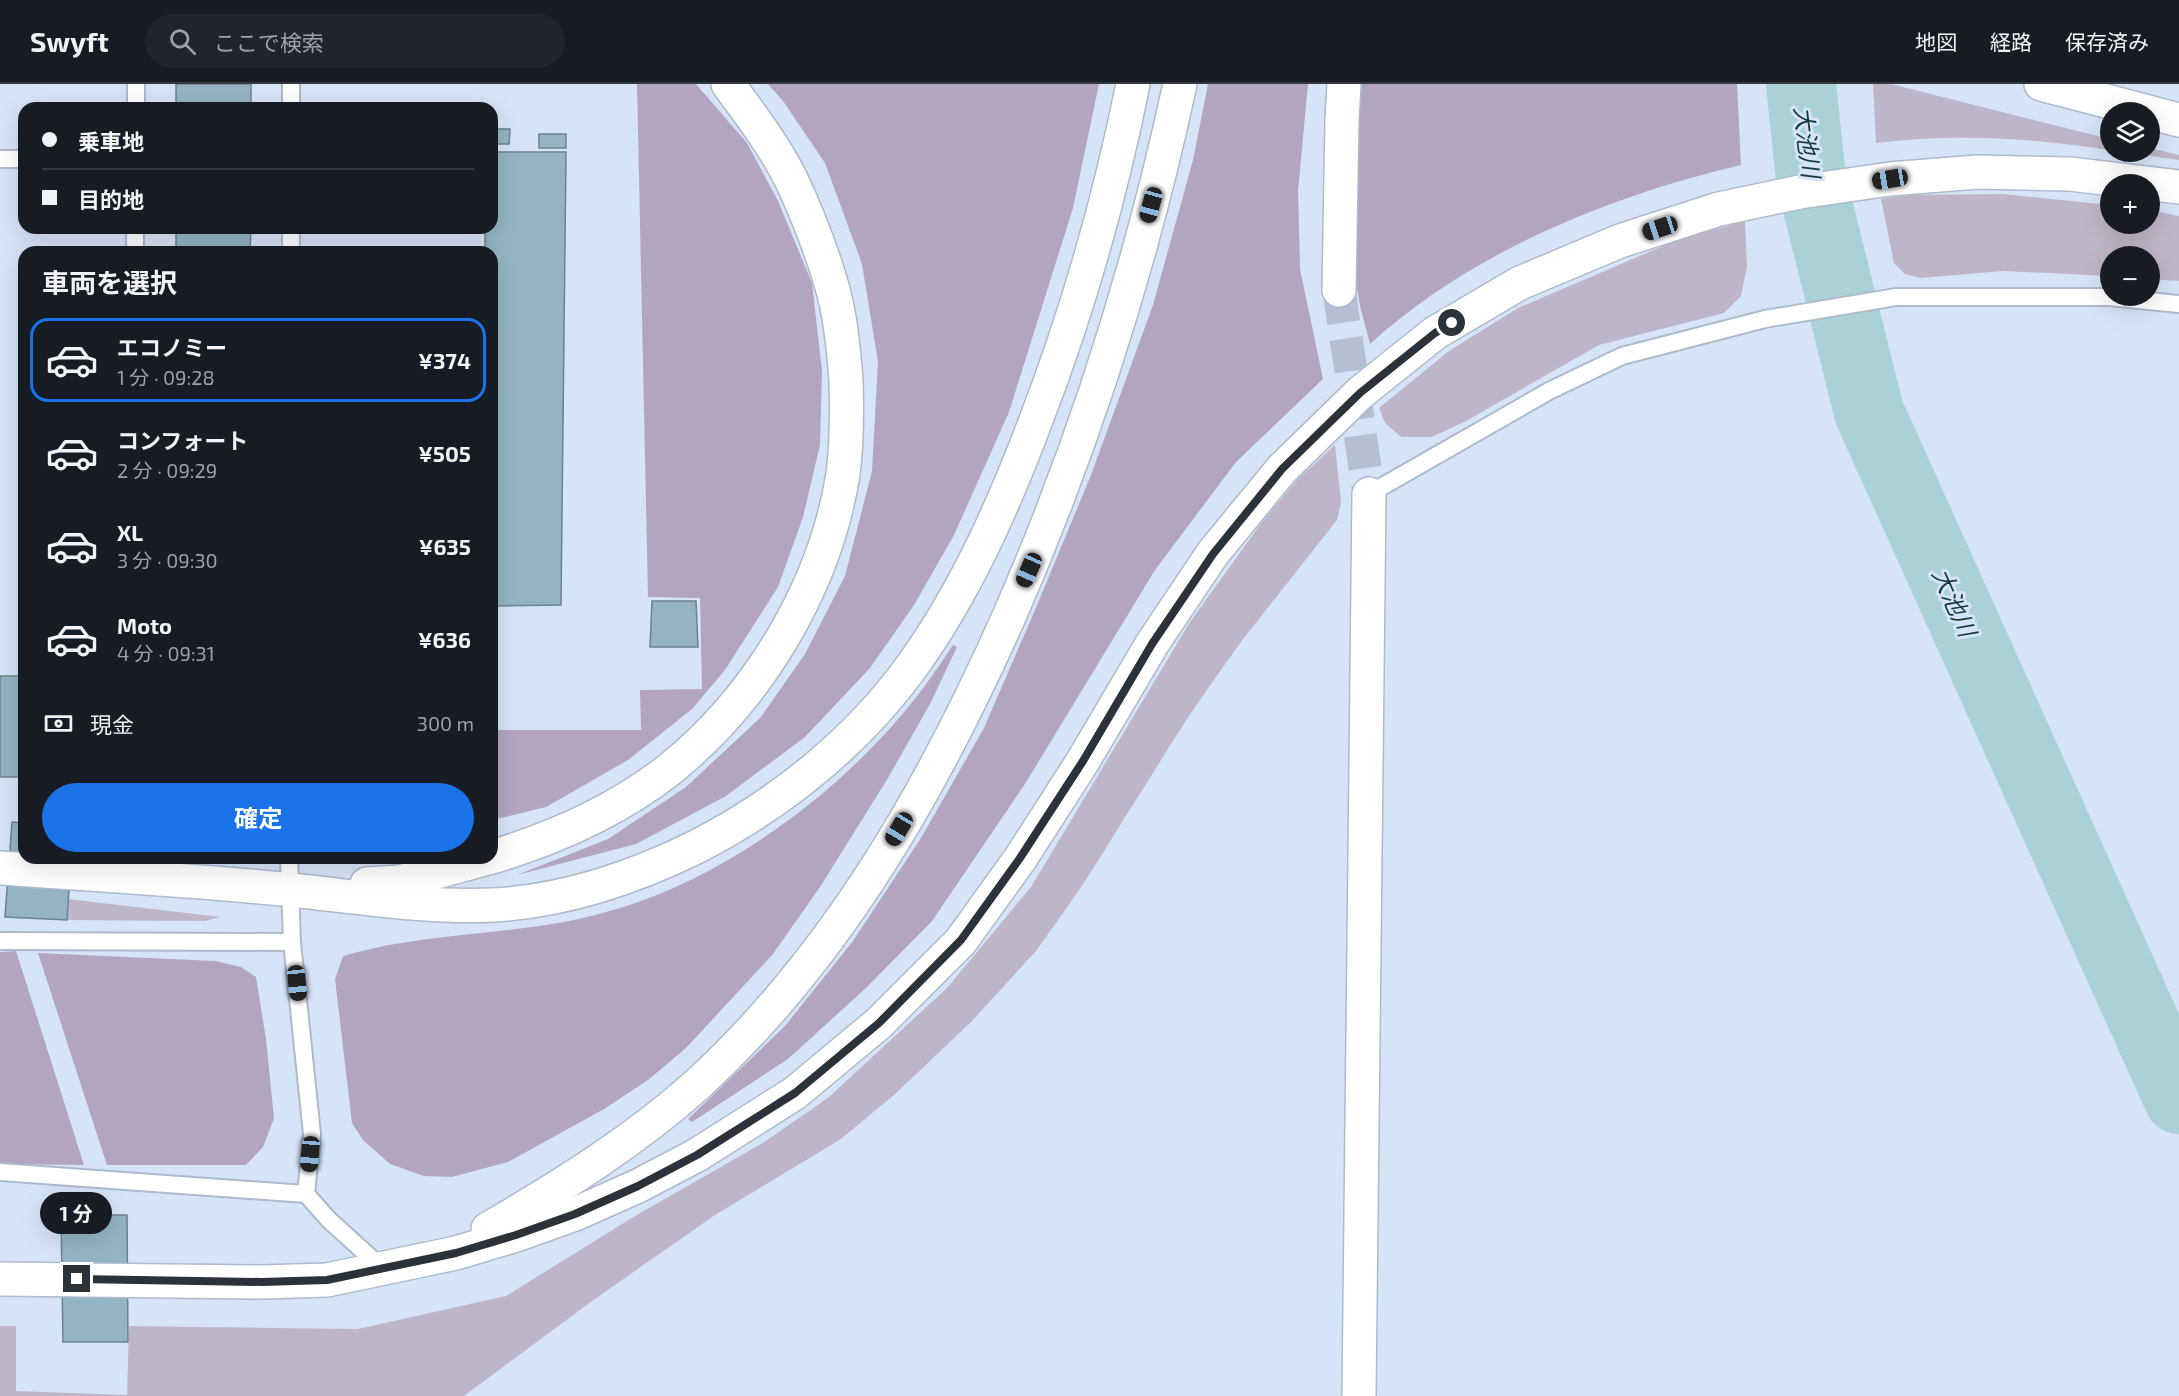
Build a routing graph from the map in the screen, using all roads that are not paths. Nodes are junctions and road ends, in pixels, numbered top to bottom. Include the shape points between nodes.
1 (136, 84) edge
2 (291, 84) edge
3 (728, 84) edge
4 (1133, 84) edge
5 (1179, 84) edge
6 (1344, 84) edge
7 (2041, 84) edge
8 (136, 102) edge
9 (291, 102) edge
10 (2179, 120) edge
11 (0, 159) edge
12 (18, 159) edge
13 (2179, 187) edge
14 (1339, 290) tunnel mouth
15 (2179, 304) edge
16 (1369, 495) joint
17 (498, 854) edge
18 (289, 864) edge
19 (465, 864) edge
20 (0, 868) edge
21 (290, 890) junction
22 (0, 941) edge
23 (292, 942) junction
24 (0, 1172) edge
25 (306, 1194) junction
26 (383, 1269) junction
27 (0, 1280) edge
28 (1359, 1396) edge

1 - 8 lane
2 - 9 lane
3 - 17 main road via 789,175 834,292 844,353 847,414 843,473 830,532 809,587 781,640 749,689 711,731 669,770 619,802 569,829
4 - 21 main road via 1077,302 1027,444 988,536 951,606 912,667 828,759 721,834 607,885 496,905 388,901
5 - 26 main road via 1140,244 1073,459 984,673 934,770 876,868 810,961 754,1028 698,1084 587,1169 485,1231 440,1251
6 - 14 main road
7 - 10 main road
11 - 12 lane
13 - 26 main road via 2070,174 1977,172 1800,192 1719,209 1620,241 1520,284 1435,333 1360,393 1282,469 1213,554 1152,644 1020,858 961,940 879,1023 795,1093 697,1155 638,1186 516,1235
15 - 16 lane via 2109,297 1896,297 1765,320 1622,356 1549,391
16 - 28 main road
18 - 21 lane
19 - 21 main road via 400,882
20 - 21 main road
21 - 23 lane
22 - 23 lane
23 - 25 lane via 312,1134
24 - 25 lane
25 - 26 lane
26 - 27 main road via 327,1280 262,1282

